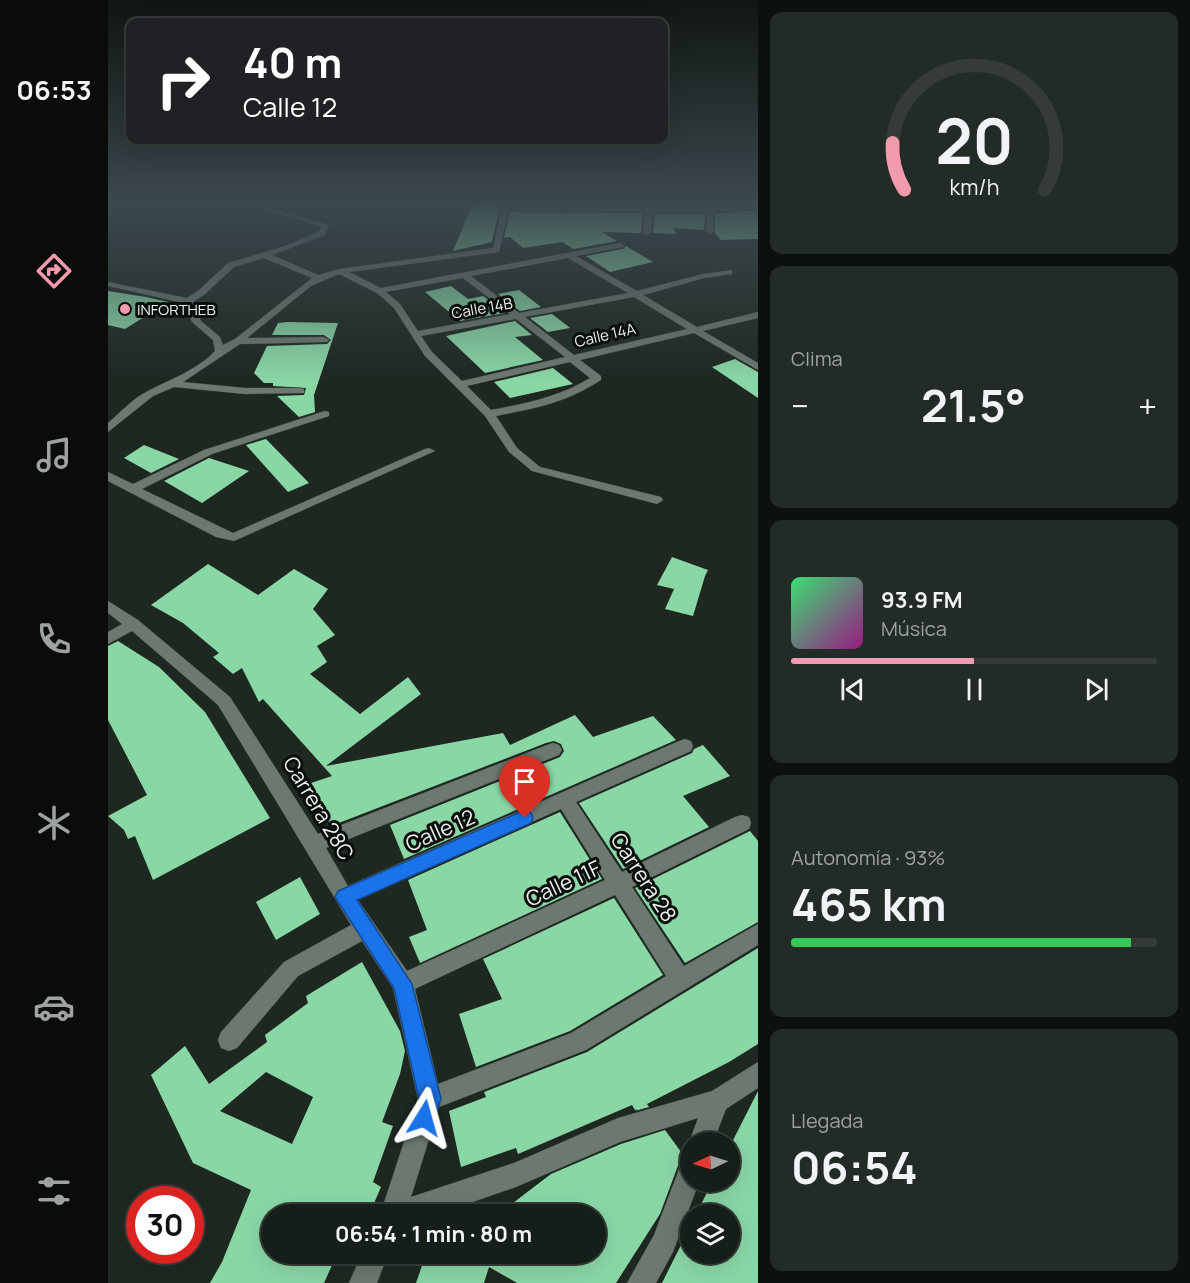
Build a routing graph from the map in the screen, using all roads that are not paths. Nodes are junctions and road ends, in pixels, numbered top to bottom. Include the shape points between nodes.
1 (245, 261) edge
2 (277, 261) edge
3 (419, 261) edge
4 (544, 261) edge
5 (579, 261) edge
6 (340, 272) junction
7 (729, 273) dead end
8 (465, 275) junction
9 (318, 279) junction
10 (362, 282) junction
11 (108, 284) edge
12 (308, 284) junction
13 (380, 291) junction
14 (633, 295) junction
15 (188, 300) junction
16 (758, 315) edge
17 (517, 316) junction
18 (694, 330) junction
19 (416, 334) junction
20 (324, 340) dead end
21 (238, 341) junction
22 (220, 351) junction
23 (573, 358) junction
24 (758, 367) edge
25 (173, 384) junction
26 (459, 386) junction
27 (300, 391) dead end
28 (324, 414) dead end
29 (489, 414) junction
30 (108, 429) edge
31 (429, 451) dead end
32 (108, 476) edge
33 (134, 488) junction
34 (657, 500) dead end
35 (108, 606) edge
36 (133, 624) junction
37 (108, 639) edge
38 (685, 746) dead end
39 (553, 750) dead end
40 (565, 800) junction
41 (742, 823) dead end
42 (314, 844) junction
43 (620, 883) junction
44 (344, 897) junction
45 (365, 928) junction
46 (758, 934) edge
47 (681, 981) junction
48 (403, 984) junction
49 (229, 1040) dead end
50 (758, 1074) edge
51 (430, 1099) junction
52 (717, 1101) junction
53 (705, 1132) edge
54 (683, 1192) edge
55 (398, 1204) edge
56 (428, 1204) edge
57 (371, 1264) edge
58 (363, 1283) edge
59 (641, 1283) edge

1 - 15 street via 231,265
2 - 9 street
3 - 6 street
4 - 8 street
5 - 14 street
6 - 9 street
6 - 10 street
7 - 14 street, Calle 14B
8 - 13 street
8 - 17 street
9 - 12 street
10 - 12 street
10 - 13 street
11 - 15 street
12 - 21 street
13 - 19 street via 397,306
14 - 17 street, Calle 14B
14 - 18 street
15 - 22 street via 197,322 217,339
16 - 18 street, Calle 14A
17 - 19 street, Calle 14B
17 - 23 street
18 - 23 street, Calle 14A
18 - 24 street
19 - 26 street via 428,354
20 - 21 street
21 - 22 street
22 - 25 street via 211,361
23 - 26 street, Calle 14A
23 - 29 street via 597,378 573,393 541,404
25 - 27 street
25 - 30 street via 149,394
26 - 29 street
28 - 33 street via 208,452
29 - 34 street via 513,450 536,469
31 - 33 street via 234,537 221,534
32 - 33 street
35 - 36 street, Carrera 28C
36 - 37 street
36 - 42 street, Carrera 28C via 224,701
38 - 40 street, Calle 12
39 - 42 street
40 - 43 street, Carrera 28
40 - 44 street, Calle 12
41 - 43 street, Calle 11F
42 - 44 street, Carrera 28C
43 - 47 street, Carrera 28
43 - 48 street, Calle 11F
44 - 45 street, Carrera 28C
45 - 48 street, Carrera 28C
45 - 49 street via 291,969
46 - 47 street
47 - 51 street via 578,1042
48 - 51 street, Carrera 28C
50 - 52 street
51 - 55 street
52 - 53 street
52 - 56 street via 618,1130 516,1175
54 - 59 street via 664,1243
57 - 58 street

